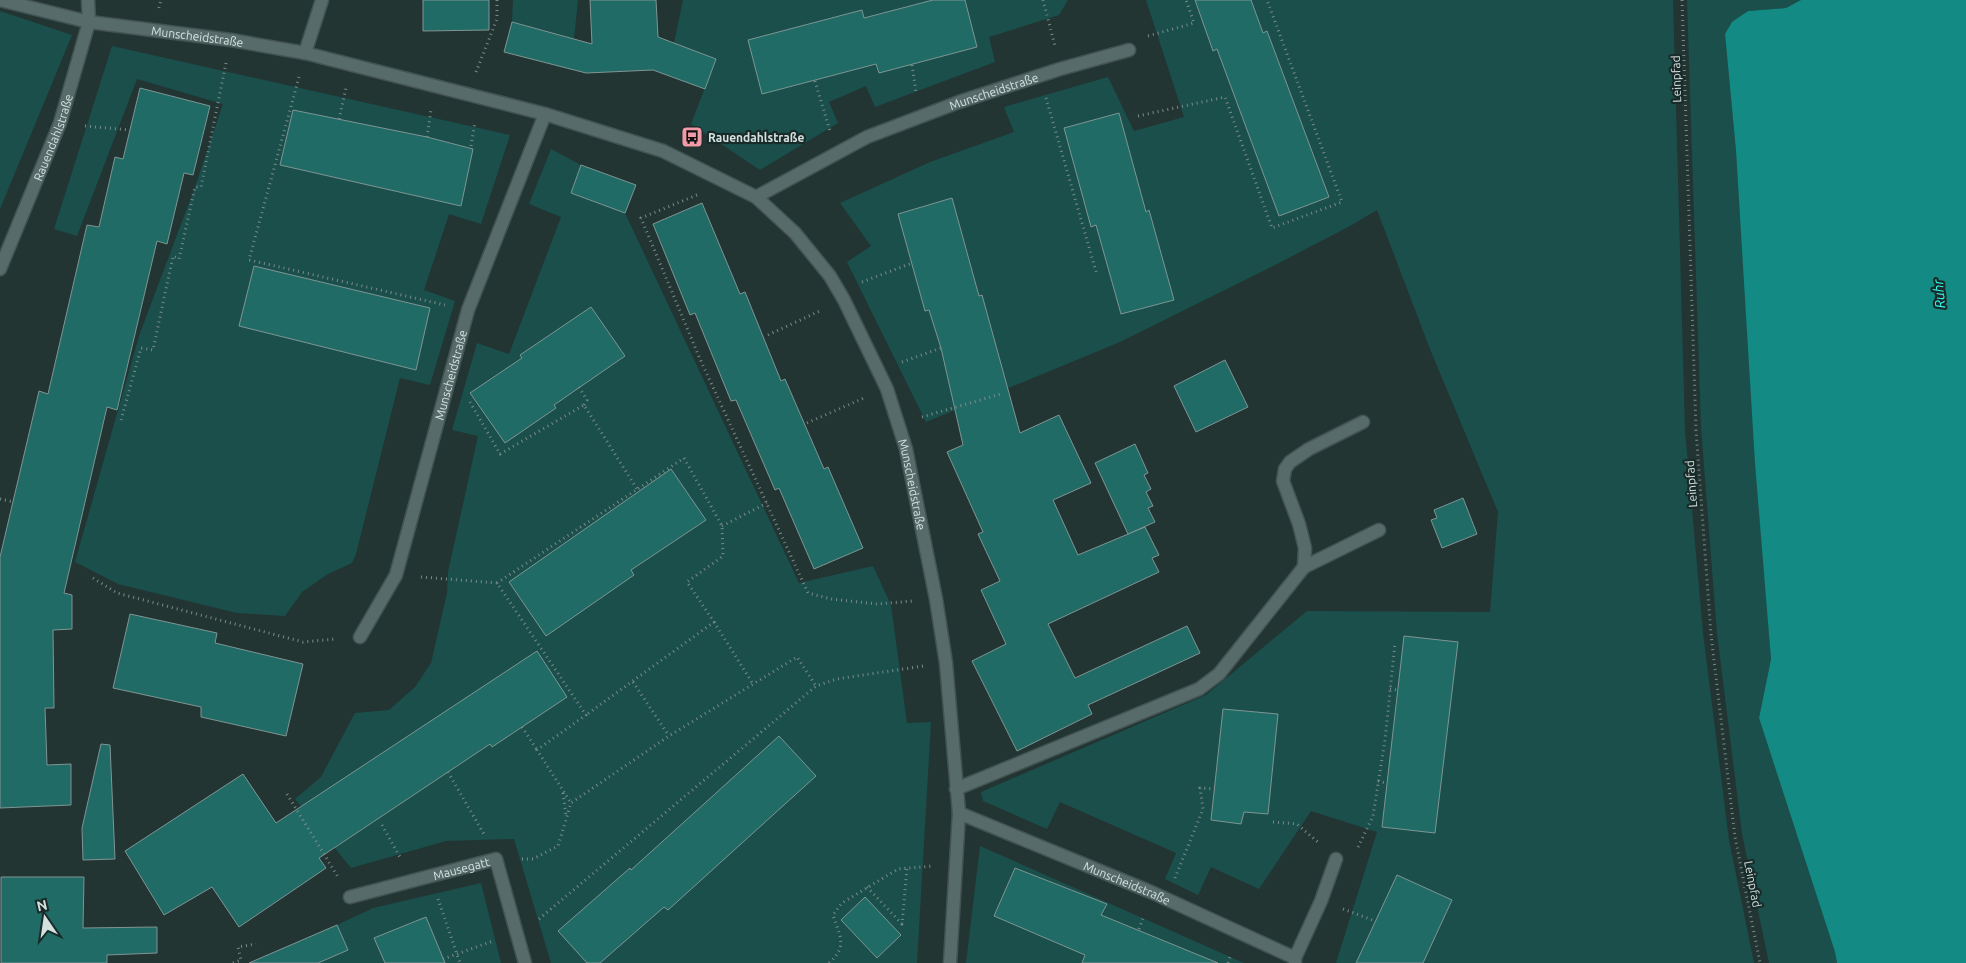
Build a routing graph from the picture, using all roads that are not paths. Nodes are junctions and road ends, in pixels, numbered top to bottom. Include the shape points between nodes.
1 (0, 0) edge
2 (88, 0) edge
3 (322, 0) edge
4 (89, 22) junction
5 (1129, 50) road end
6 (305, 53) junction
7 (544, 114) junction
8 (756, 197) junction
9 (0, 269) edge
10 (1363, 422) dead end
11 (1379, 530) dead end
12 (1304, 568) junction
13 (360, 637) road end
14 (956, 789) junction
15 (959, 814) junction
16 (1336, 859) road end
17 (350, 897) road end
18 (1295, 961) edge
19 (525, 963) edge
20 (950, 963) edge

1 - 4 street, Munscheidstraße
2 - 4 street, Rauendahlstraße
3 - 6 street
4 - 6 street, Munscheidstraße
4 - 9 street, Rauendahlstraße via 60,123
5 - 8 street, Munscheidstraße via 1040,75 868,137
6 - 7 street, Munscheidstraße
7 - 8 street, Munscheidstraße via 663,150
7 - 13 street, Munscheidstraße via 468,310 396,575
8 - 14 street, Munscheidstraße via 795,234 830,276 887,388 906,449 936,599 946,663
10 - 12 street via 1309,449 1285,469 1283,481 1305,548
11 - 12 street
12 - 14 street via 1219,674 1199,689
14 - 15 street, Munscheidstraße
15 - 18 street, Munscheidstraße via 1167,899
15 - 20 street, Munscheidstraße
16 - 18 street, Munscheidstraße
17 - 19 street, Mausegatt via 496,859

